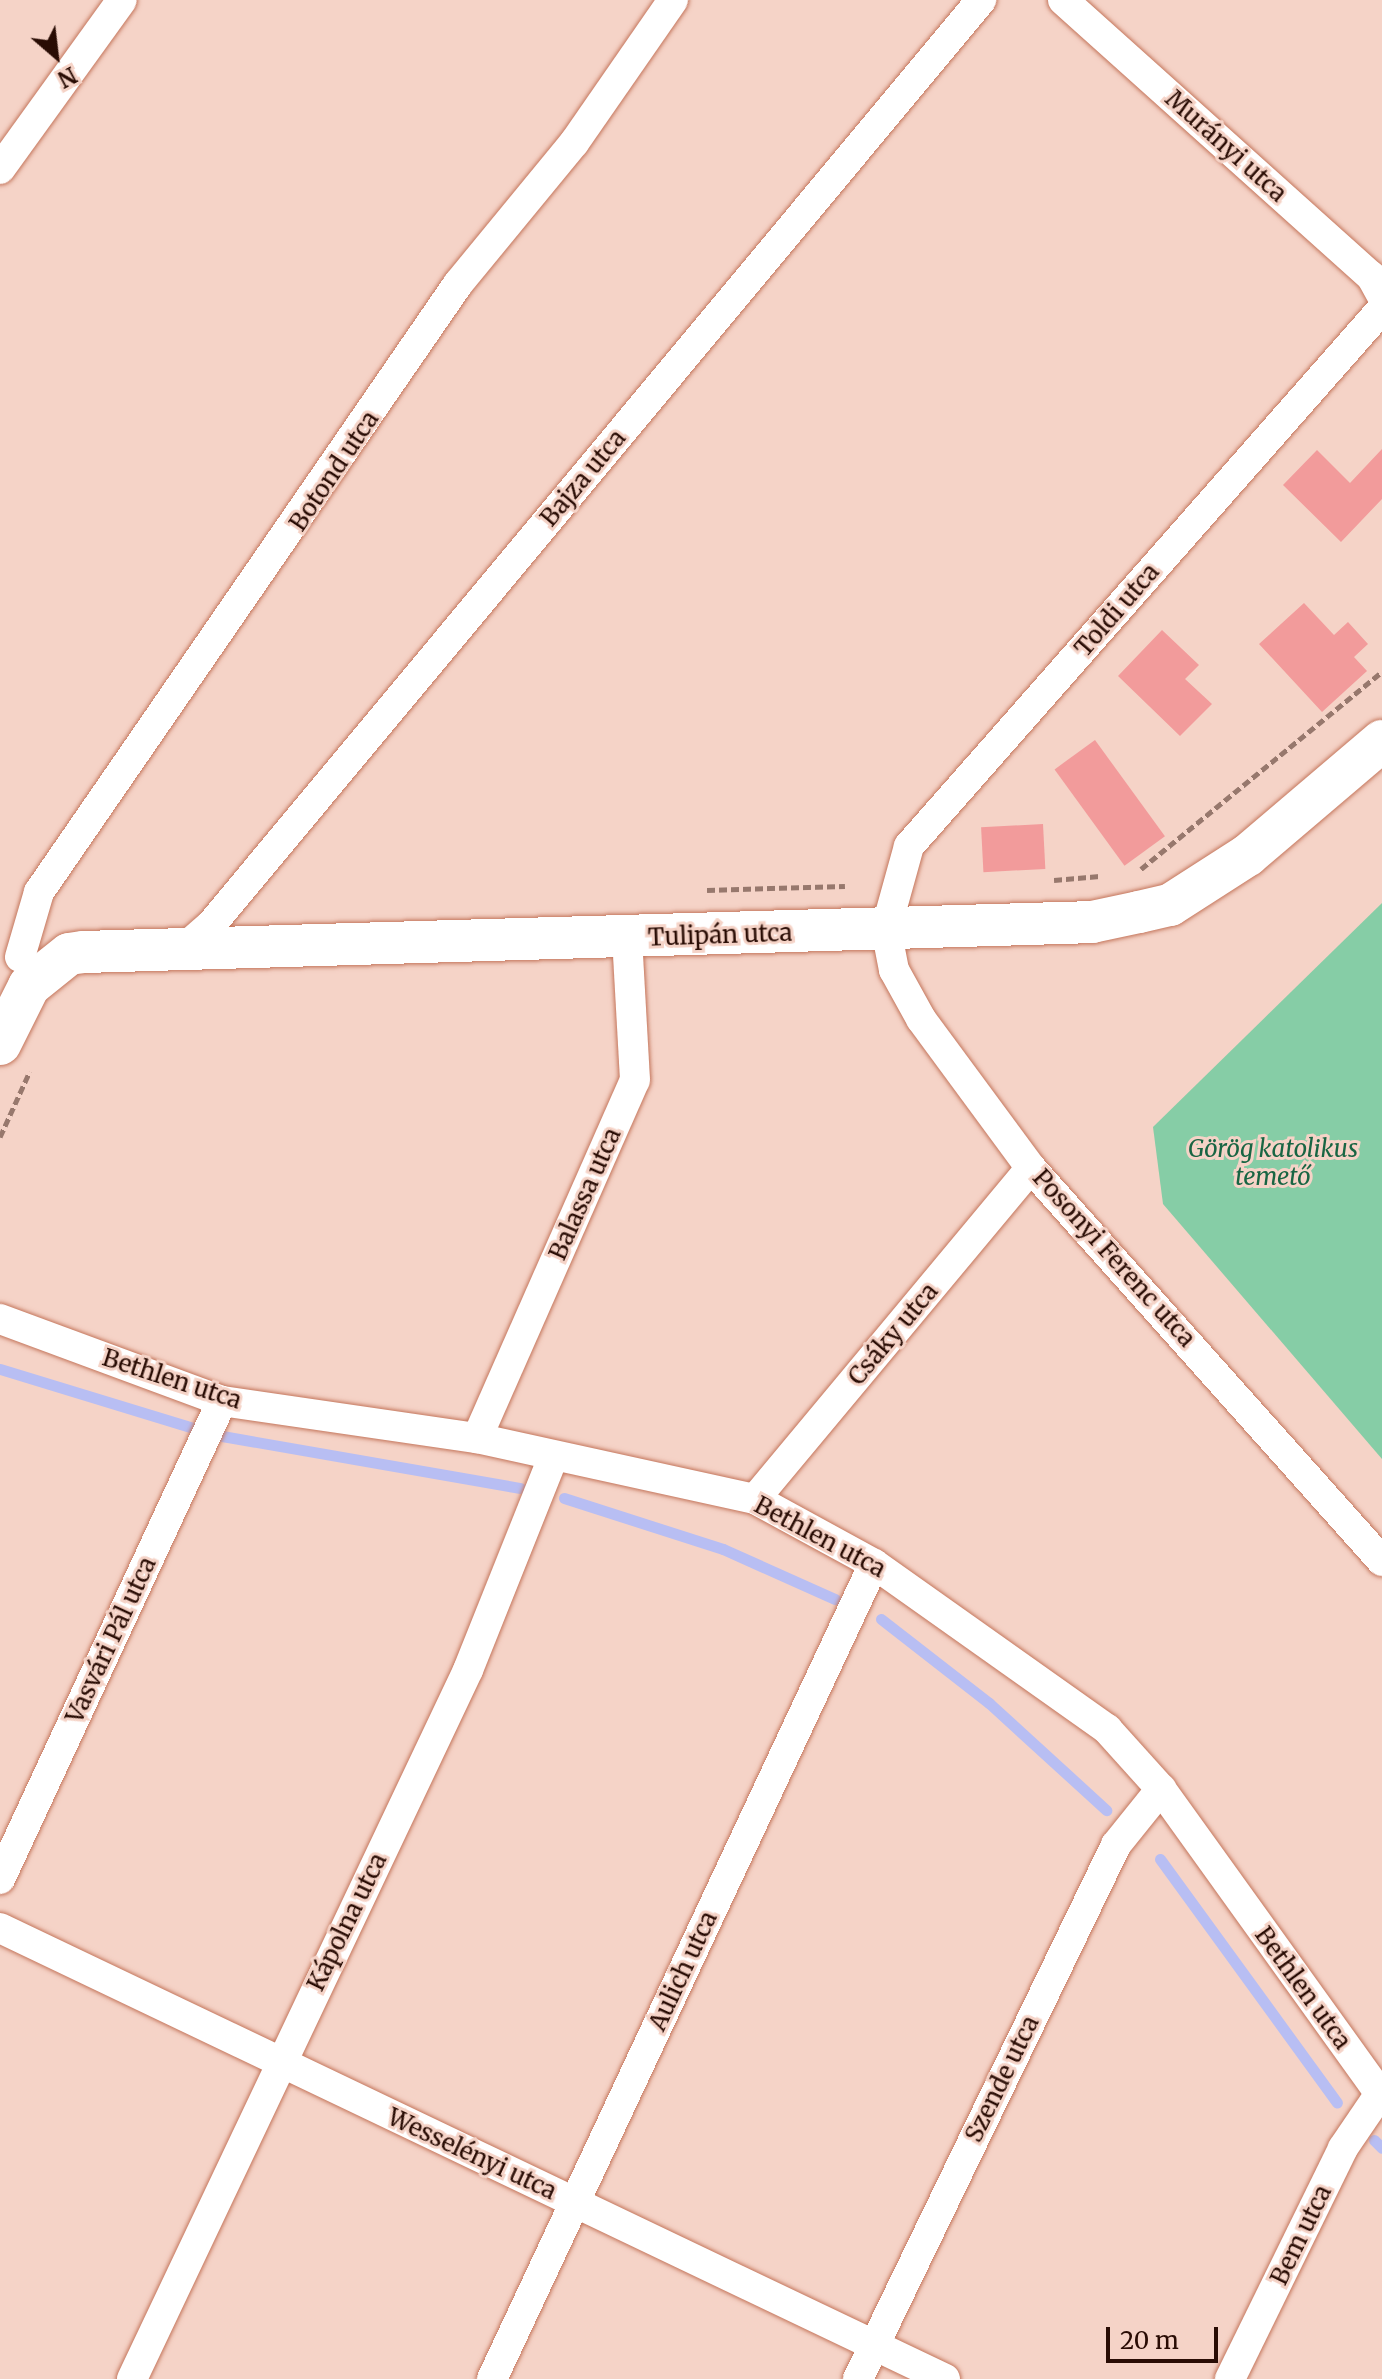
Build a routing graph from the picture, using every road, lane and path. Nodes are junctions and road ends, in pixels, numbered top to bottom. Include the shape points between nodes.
1 (122, 0) edge
2 (673, 0) edge
3 (981, 0) edge
4 (1063, 0) edge
5 (0, 169) edge
6 (1382, 296) edge
7 (1382, 309) edge
8 (1382, 672) edge
9 (1382, 741) edge
10 (1127, 873) dead end
11 (1116, 875) dead end
12 (1042, 881) dead end
13 (886, 929) junction
14 (627, 938) junction
15 (181, 951) junction
16 (10, 954) edge
17 (69, 954) junction
18 (0, 1044) edge
19 (1031, 1168) junction
20 (0, 1319) edge
21 (222, 1401) junction
22 (477, 1438) junction
23 (552, 1460) junction
24 (755, 1499) junction
25 (1382, 1561) edge
26 (874, 1564) junction
27 (1161, 1789) junction
28 (0, 1879) edge
29 (0, 1928) edge
30 (280, 2062) junction
31 (1381, 2096) edge
32 (575, 2202) junction
33 (874, 2345) junction
34 (132, 2379) edge
35 (492, 2379) edge
36 (858, 2379) edge
37 (945, 2379) edge
38 (1230, 2379) edge

1 - 5 street
2 - 16 street, Botond utca via 574,143 458,284 39,892
3 - 15 street, Bajza utca via 221,913
4 - 6 street, Murányi utca via 1371,276
7 - 13 street, Toldi utca via 909,846
8 - 10 path via 1198,824
9 - 13 main road, Tulipán utca via 1248,855 1170,905 1092,922
11 - 12 path
13 - 14 main road, Tulipán utca
13 - 19 street, Posonyi Ferenc utca via 894,970 921,1019
14 - 15 main road, Tulipán utca
14 - 22 street, Balassa utca via 635,1080
15 - 17 main road, Tulipán utca
16 - 17 street, Tulipán utca
17 - 18 main road via 29,986
19 - 24 street, Csáky utca
19 - 25 street, Posonyi Ferenc utca
20 - 21 street, Bethlen utca
21 - 22 street, Bethlen utca
21 - 28 street, Vasvári Pál utca
22 - 23 street, Bethlen utca
23 - 24 street, Bethlen utca
23 - 30 street, Kápolna utca via 468,1670
24 - 26 street, Bethlen utca
26 - 27 street, Bethlen utca via 1107,1729
26 - 32 street, Aulich utca
27 - 31 street, Bethlen utca
27 - 33 street, Szende utca via 1116,1845
29 - 30 street, Wesselényi utca
30 - 32 street, Wesselényi utca
30 - 34 street, Kápolna utca
31 - 38 street, Bem utca via 1343,2148
32 - 33 street, Wesselényi utca
32 - 35 street, Aulich utca
33 - 36 street, Szende utca
33 - 37 street, Wesselényi utca

